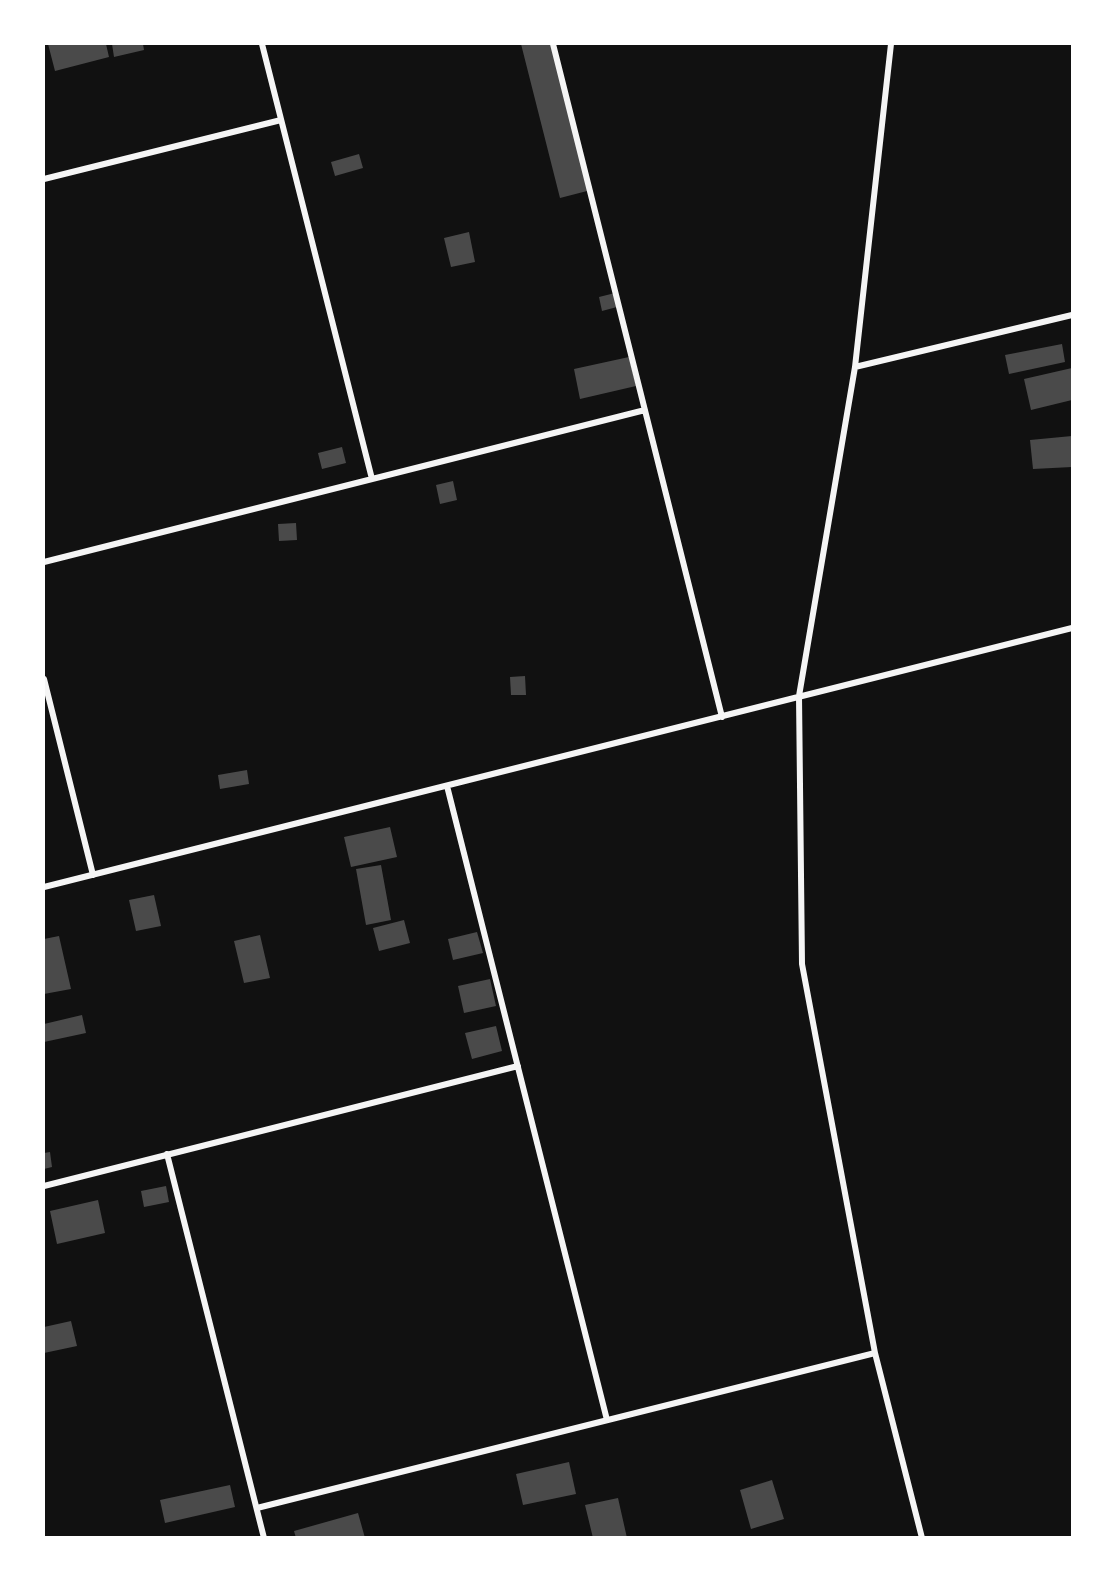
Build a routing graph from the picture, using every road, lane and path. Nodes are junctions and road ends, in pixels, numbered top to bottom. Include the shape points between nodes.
1 (262, 44) edge
2 (553, 44) edge
3 (891, 44) edge
4 (281, 120) junction
5 (44, 179) edge
6 (1072, 315) edge
7 (855, 367) junction
8 (645, 410) junction
9 (372, 479) junction
10 (44, 562) edge
11 (1072, 628) edge
12 (44, 678) edge
13 (799, 696) junction
14 (722, 717) junction
15 (447, 786) junction
16 (93, 875) junction
17 (44, 888) edge
18 (518, 1066) junction
19 (167, 1154) junction
20 (44, 1186) edge
21 (875, 1353) junction
22 (608, 1420) junction
23 (257, 1508) junction
24 (264, 1538) edge
25 (922, 1538) edge

1 - 4 street
2 - 8 street
3 - 7 street
4 - 5 street
4 - 9 street
6 - 7 street
7 - 13 street
8 - 9 street
8 - 14 street
9 - 10 street
11 - 13 street
12 - 16 street
13 - 14 street
13 - 21 street via 802,964
14 - 15 street
15 - 16 street
15 - 18 street
16 - 17 street
18 - 19 street
18 - 22 street
19 - 20 street
19 - 23 street
21 - 22 street
21 - 25 street
22 - 23 street
23 - 24 street

